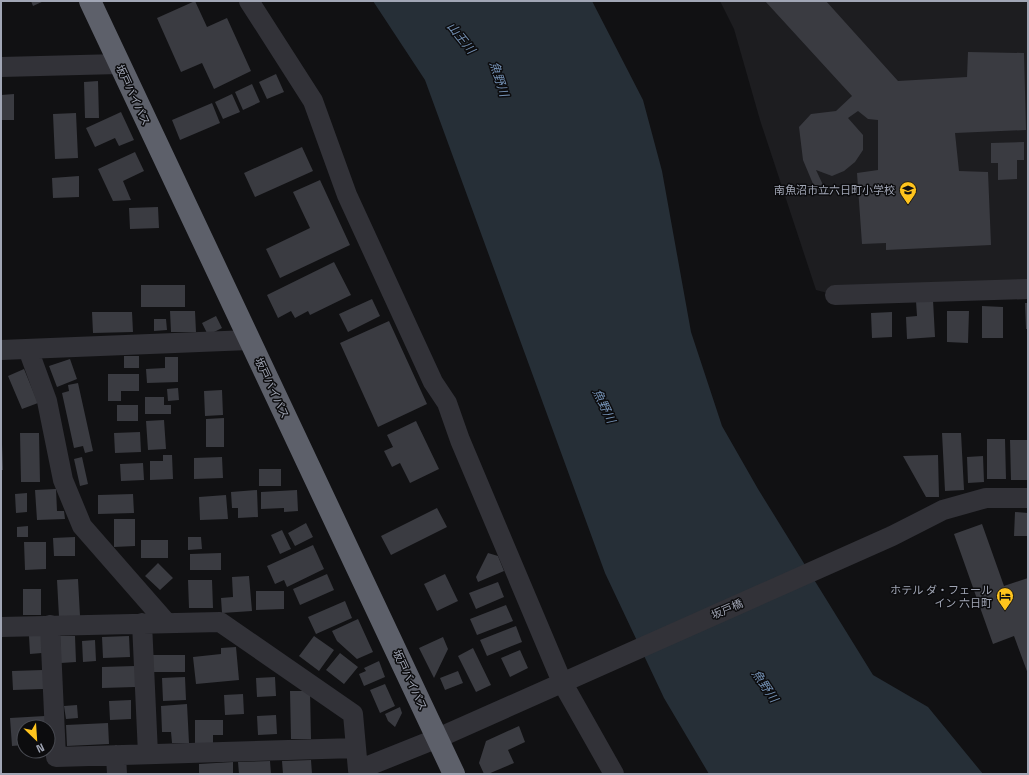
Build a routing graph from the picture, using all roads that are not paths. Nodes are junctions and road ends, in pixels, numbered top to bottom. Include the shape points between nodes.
1 (90, 1) edge
2 (249, 1) edge
3 (119, 64) junction
4 (1, 67) edge
5 (1028, 289) edge
6 (835, 295) dead end
7 (249, 340) junction
8 (28, 349) junction
9 (1, 350) edge
10 (1028, 498) edge
11 (166, 622) junction
12 (142, 623) junction
13 (50, 626) junction
14 (1, 627) edge
15 (562, 682) junction
16 (438, 738) junction
17 (356, 748) junction
18 (148, 754) junction
19 (117, 765) edge
20 (358, 772) edge
21 (454, 774) edge
22 (614, 774) edge

1 - 3 highway, 坂戸バイパス
2 - 15 street via 313,101 347,195 433,382 447,403 460,440
3 - 4 street
3 - 7 highway, 坂戸バイパス
5 - 6 street
7 - 8 street
7 - 16 highway, 坂戸バイパス
8 - 9 street
8 - 11 street via 47,402 63,480 82,526
10 - 15 street, 坂戸橋 via 986,498 943,510 892,536
11 - 12 street
11 - 17 street via 220,622 353,714
12 - 13 street
12 - 18 street
13 - 14 street
13 - 19 street via 56,757
15 - 16 street, 坂戸橋
15 - 22 street
16 - 20 street, 坂戸橋
16 - 21 highway, 坂戸バイパス
17 - 18 street
17 - 20 street
18 - 19 street

